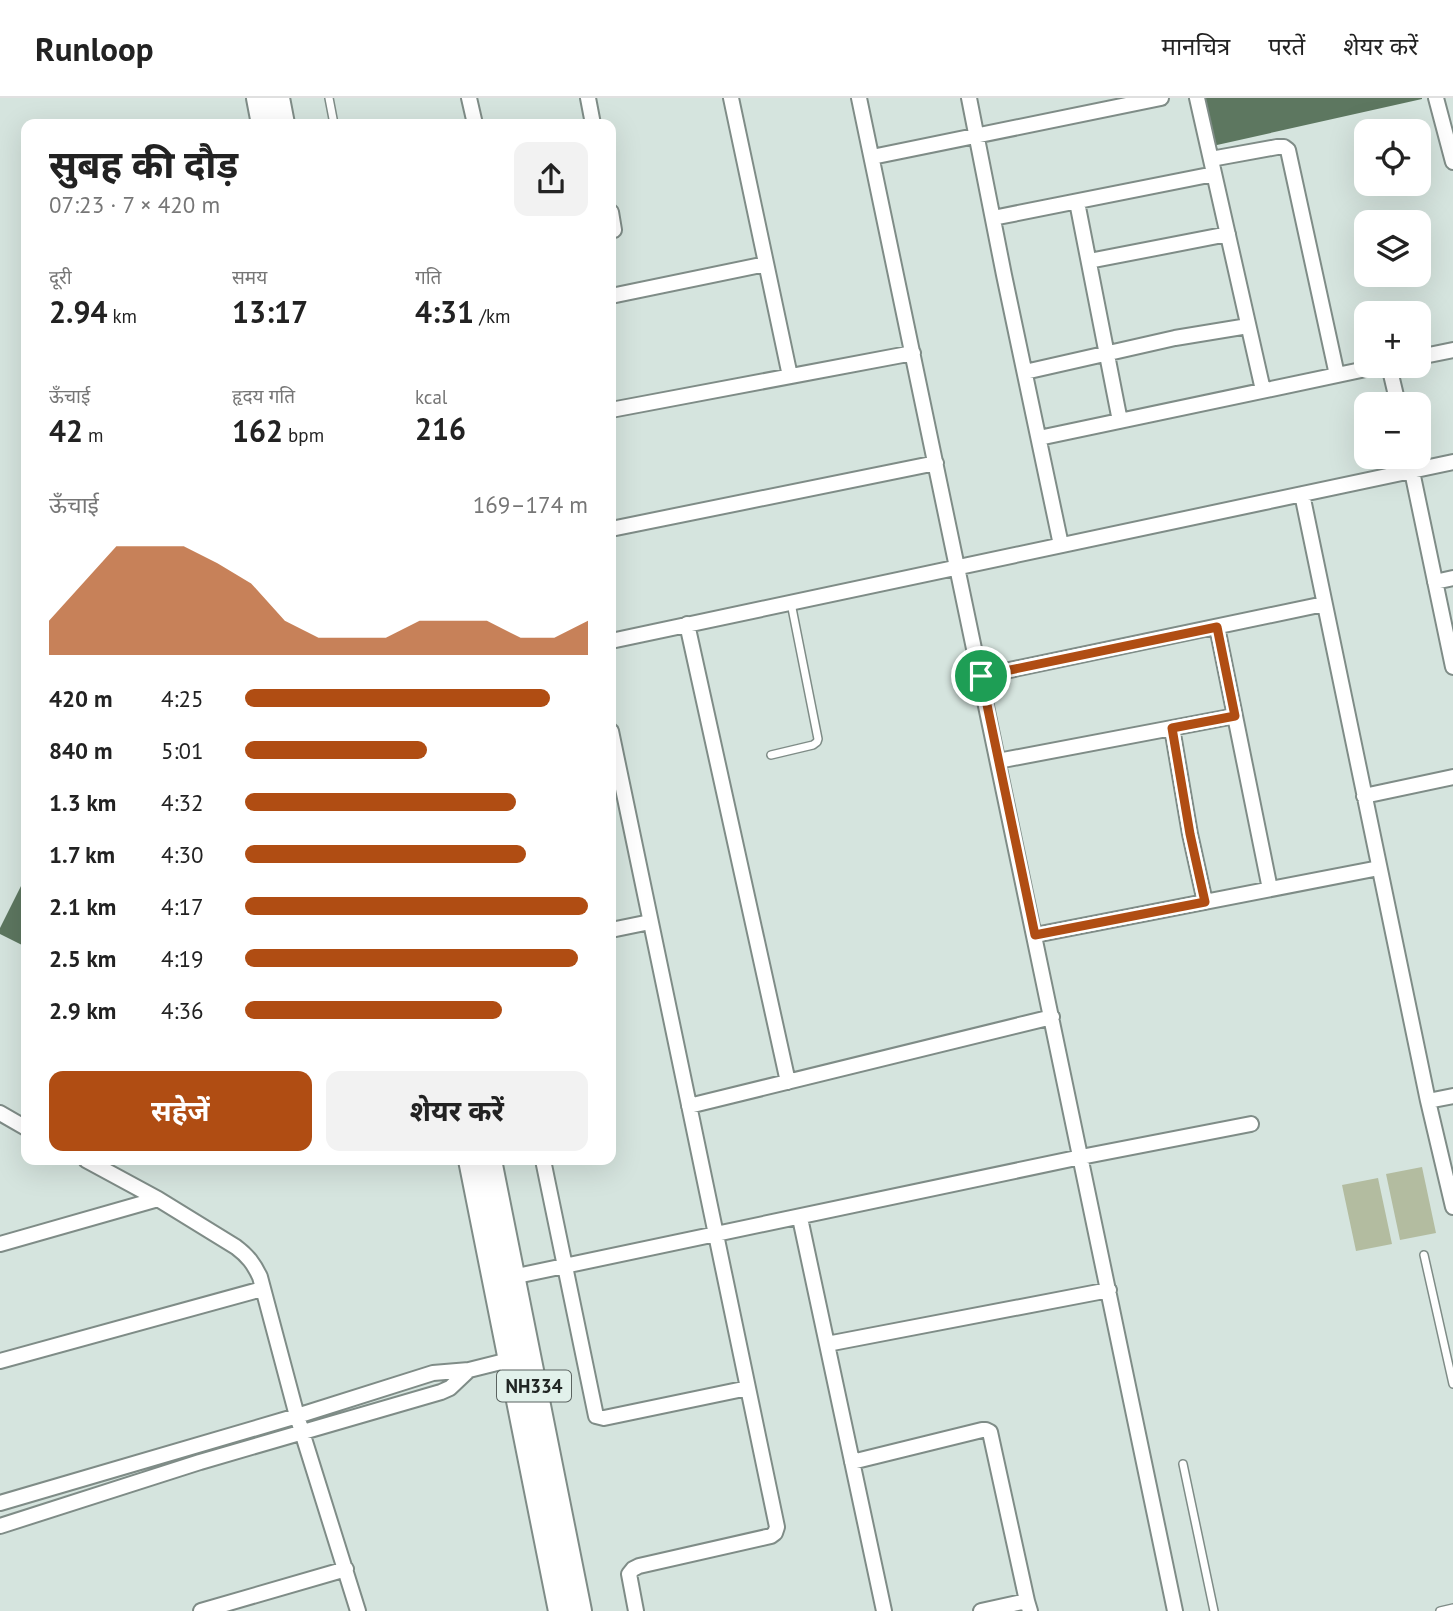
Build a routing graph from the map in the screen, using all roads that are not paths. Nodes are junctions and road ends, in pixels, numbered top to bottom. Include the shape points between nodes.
1 (259, 98) edge
2 (277, 98) edge
3 (329, 98) edge
4 (469, 98) edge
5 (587, 98) edge
6 (731, 98) edge
7 (859, 98) edge
8 (969, 98) edge
9 (1161, 98) edge
10 (1197, 98) edge
11 (1436, 98) edge
12 (263, 119) edge
13 (281, 119) edge
14 (333, 119) edge
15 (474, 119) edge
16 (592, 119) edge
17 (977, 136) junction
18 (872, 157) junction
19 (1211, 159) junction
20 (1453, 162) edge
21 (1214, 174) junction
22 (1077, 202) junction
23 (993, 219) junction
24 (1228, 234) junction
25 (1089, 261) junction
26 (766, 264) junction
27 (616, 295) edge
28 (1248, 326) junction
29 (1453, 350) edge
30 (913, 353) junction
31 (1107, 354) junction
32 (1431, 355) edge
33 (1025, 372) junction
34 (1354, 372) edge
35 (1338, 375) junction
36 (790, 376) junction
37 (1263, 390) junction
38 (616, 409) edge
39 (1120, 421) junction
40 (1039, 438) junction
41 (1453, 462) edge
42 (936, 463) junction
43 (1431, 463) edge
44 (1393, 469) edge
45 (1412, 469) edge
46 (1302, 494) junction
47 (616, 528) edge
48 (1062, 545) junction
49 (958, 567) junction
50 (1453, 578) edge
51 (1435, 582) junction
52 (791, 603) junction
53 (1324, 604) junction
54 (687, 624) junction
55 (1217, 627) junction
56 (616, 640) edge
57 (1453, 667) edge
58 (981, 676) junction
59 (1235, 716) junction
60 (1172, 728) junction
61 (616, 755) edge
62 (771, 755) dead end
63 (998, 761) junction
64 (1453, 777) edge
65 (1364, 796) junction
66 (1379, 868) junction
67 (1270, 889) junction
68 (1205, 902) junction
69 (650, 922) junction
70 (616, 929) edge
71 (1035, 935) junction
72 (1052, 1017) junction
73 (788, 1082) junction
74 (1453, 1096) edge
75 (1428, 1101) junction
76 (689, 1106) junction
77 (0, 1114) edge
78 (1251, 1124) dead end
79 (21, 1125) edge
80 (1082, 1157) junction
81 (95, 1165) edge
82 (472, 1165) edge
83 (490, 1165) edge
84 (544, 1165) edge
85 (158, 1199) junction
86 (1453, 1207) edge
87 (800, 1218) junction
88 (716, 1236) junction
89 (0, 1244) edge
90 (1424, 1255) dead end
91 (564, 1266) junction
92 (512, 1277) junction
93 (262, 1289) junction
94 (1109, 1290) junction
95 (827, 1344) junction
96 (519, 1358) junction
97 (0, 1360) edge
98 (468, 1370) junction
99 (1453, 1384) edge
100 (748, 1388) junction
101 (297, 1416) junction
102 (303, 1433) junction
103 (852, 1462) junction
104 (1183, 1464) dead end
105 (0, 1503) edge
106 (0, 1526) edge
107 (346, 1569) junction
108 (234, 1606) edge
109 (1029, 1606) edge
110 (1453, 1608) edge
111 (201, 1611) edge
112 (358, 1611) edge
113 (561, 1611) edge
114 (579, 1611) edge
115 (636, 1611) edge
116 (884, 1611) edge
117 (981, 1611) edge
118 (1175, 1611) edge
119 (1214, 1611) edge
120 (1440, 1611) edge

1 - 12 highway
2 - 13 highway
3 - 14 lane
4 - 15 street
5 - 16 street
6 - 26 street
7 - 18 street
8 - 17 street
9 - 17 street
10 - 19 street
11 - 20 street
17 - 18 street
17 - 23 street
18 - 30 street
19 - 21 street
19 - 35 street via 1278,147 1288,150
21 - 22 street
21 - 24 street
22 - 23 street
22 - 25 street
23 - 33 street
24 - 25 street
24 - 28 street
25 - 31 street
26 - 27 street
26 - 36 street
28 - 31 street
28 - 37 street
29 - 32 street
30 - 36 street
30 - 42 street
31 - 33 street
31 - 39 street
33 - 40 street
34 - 35 street
35 - 37 street
36 - 38 street
37 - 39 street
39 - 40 street
40 - 48 street
41 - 43 street
42 - 47 street
42 - 49 street
44 - 46 street
45 - 51 street
46 - 48 street
46 - 53 street
48 - 49 street
49 - 52 street
49 - 58 street
50 - 51 street
51 - 57 street
52 - 54 street
52 - 62 lane via 818,739 813,745
53 - 55 street
53 - 65 street
54 - 56 street
54 - 73 street
55 - 58 street
55 - 59 street
58 - 63 street
59 - 60 street
59 - 67 street
60 - 63 street
60 - 68 street
61 - 69 street
63 - 71 street
64 - 65 street
65 - 66 street
66 - 67 street
66 - 75 street
67 - 68 street
68 - 71 street
69 - 70 street
69 - 76 street
71 - 72 street
72 - 73 street
72 - 80 street
73 - 76 street
74 - 75 street
75 - 86 street
76 - 88 street
77 - 79 street
78 - 80 street
80 - 87 street
80 - 94 street
81 - 85 street
82 - 96 highway, NH334
83 - 92 highway, NH334
84 - 91 street
85 - 89 street
85 - 93 street via 247,1255
87 - 88 street
87 - 95 street
88 - 91 street
88 - 100 street
90 - 99 lane
91 - 92 street
91 - 100 street via 596,1416
92 - 96 highway, NH334
93 - 97 street
93 - 101 street
94 - 95 street
94 - 118 street
95 - 103 street
96 - 98 street
96 - 113 highway, NH334
96 - 114 highway, NH334
98 - 101 street via 433,1373
98 - 102 street via 441,1392
100 - 115 street via 775,1533 633,1569 629,1574
101 - 102 street
101 - 105 street
102 - 106 street
102 - 107 street
103 - 109 street via 982,1430 990,1433
103 - 116 street
104 - 119 lane
107 - 108 street
107 - 112 street
108 - 111 street
109 - 117 street
110 - 120 lane

